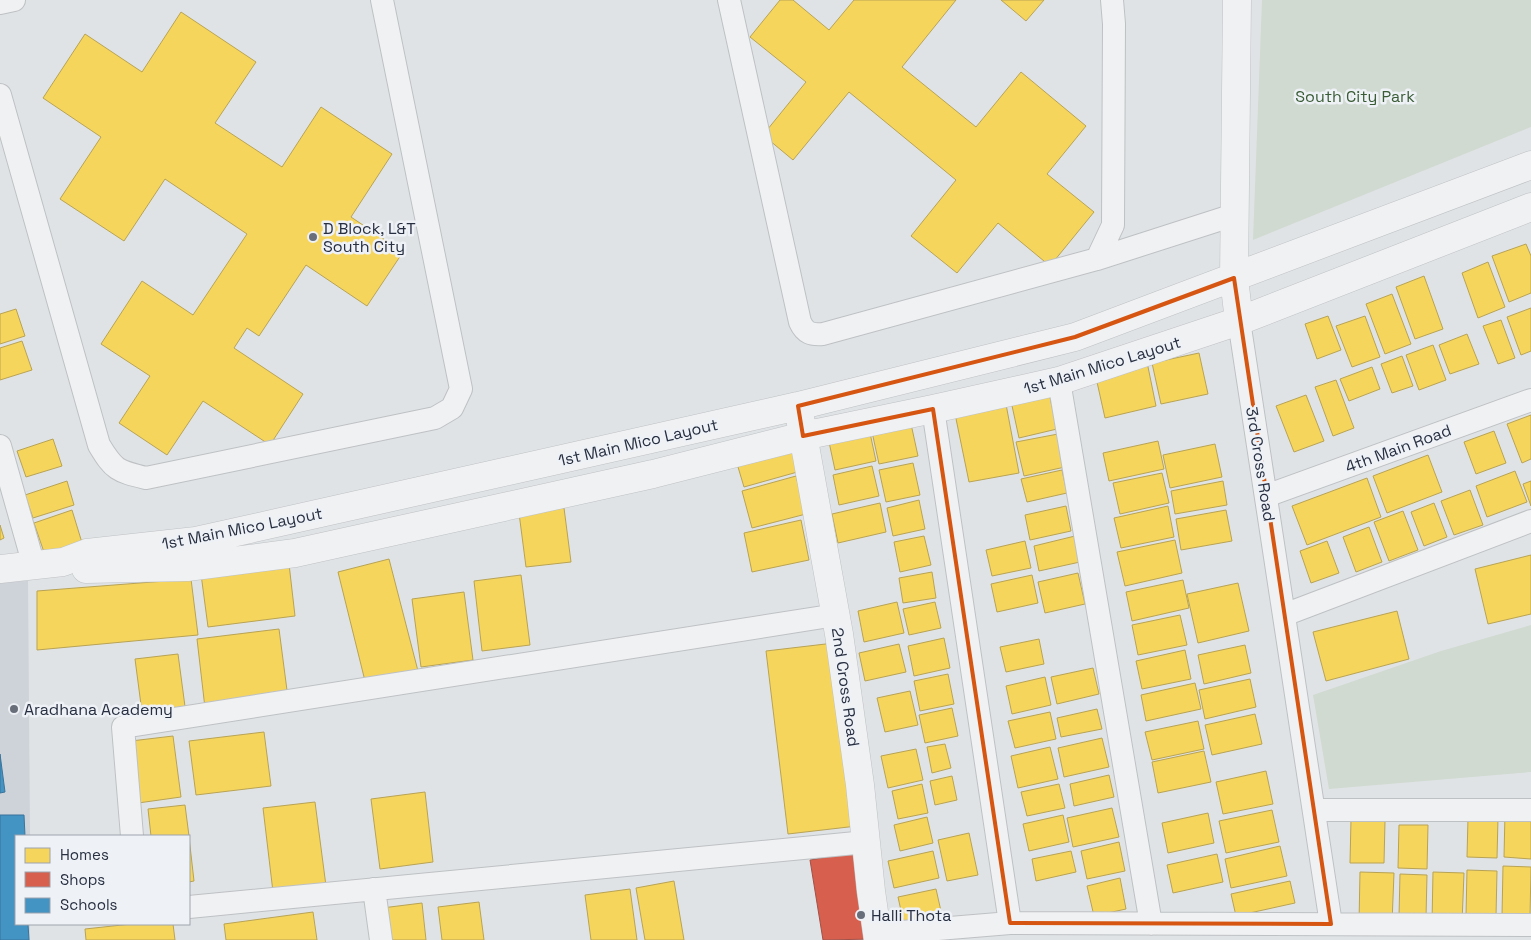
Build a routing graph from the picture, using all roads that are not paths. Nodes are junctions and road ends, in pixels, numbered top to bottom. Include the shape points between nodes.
1 (14, 0) edge
2 (382, 0) edge
3 (729, 0) edge
4 (1112, 0) edge
5 (1237, 0) edge
6 (0, 3) edge
7 (0, 95) edge
8 (1531, 165) edge
9 (1531, 207) edge
10 (1234, 215) junction
11 (1098, 259) junction
12 (1234, 278) junction
13 (1239, 321) junction
14 (1059, 381) junction
15 (1531, 400) edge
16 (798, 406) junction
17 (933, 410) junction
18 (803, 436) junction
19 (0, 446) edge
20 (1266, 496) junction
21 (1531, 521) edge
22 (64, 562) junction
23 (34, 566) junction
24 (0, 569) edge
25 (1284, 615) junction
26 (836, 616) junction
27 (1315, 810) junction
28 (1531, 810) edge
29 (132, 835) edge
30 (866, 842) junction
31 (374, 889) junction
32 (190, 906) edge
33 (1010, 923) junction
34 (1151, 924) junction
35 (1331, 924) junction
36 (1531, 926) edge
37 (878, 937) edge
38 (381, 940) edge

1 - 6 street
2 - 7 street via 461,389 452,408 435,418 146,478 111,465 99,445
3 - 11 street via 800,322 807,333 823,334
4 - 11 street via 1113,225
5 - 10 street, 3rd Cross Road
8 - 12 street, 1st Main Mico Layout
9 - 13 street, 1st Main Mico Layout
10 - 11 street
10 - 12 street, 3rd Cross Road
12 - 13 street, 3rd Cross Road
12 - 16 street, 1st Main Mico Layout via 1075,337
13 - 14 street, 1st Main Mico Layout
13 - 20 street, 3rd Cross Road
14 - 17 street, 1st Main Mico Layout
14 - 34 street
15 - 20 street, 4th Main Road
16 - 18 street, 2nd Cross Road
16 - 22 street, 1st Main Mico Layout via 196,541 87,553
17 - 18 street, 1st Main Mico Layout
17 - 33 street
18 - 22 street, 1st Main Mico Layout via 653,474 295,553 187,567 85,569
18 - 26 street, 2nd Cross Road
19 - 23 street
20 - 25 street, 3rd Cross Road
21 - 25 street
22 - 23 street
23 - 24 street
25 - 27 street, 3rd Cross Road
26 - 29 street via 124,727
26 - 30 street, 2nd Cross Road
27 - 28 street
27 - 35 street, 3rd Cross Road
30 - 31 street
30 - 37 street, 2nd Cross Road
31 - 32 street
31 - 38 street
33 - 34 street
33 - 37 street
34 - 35 street
35 - 36 street

